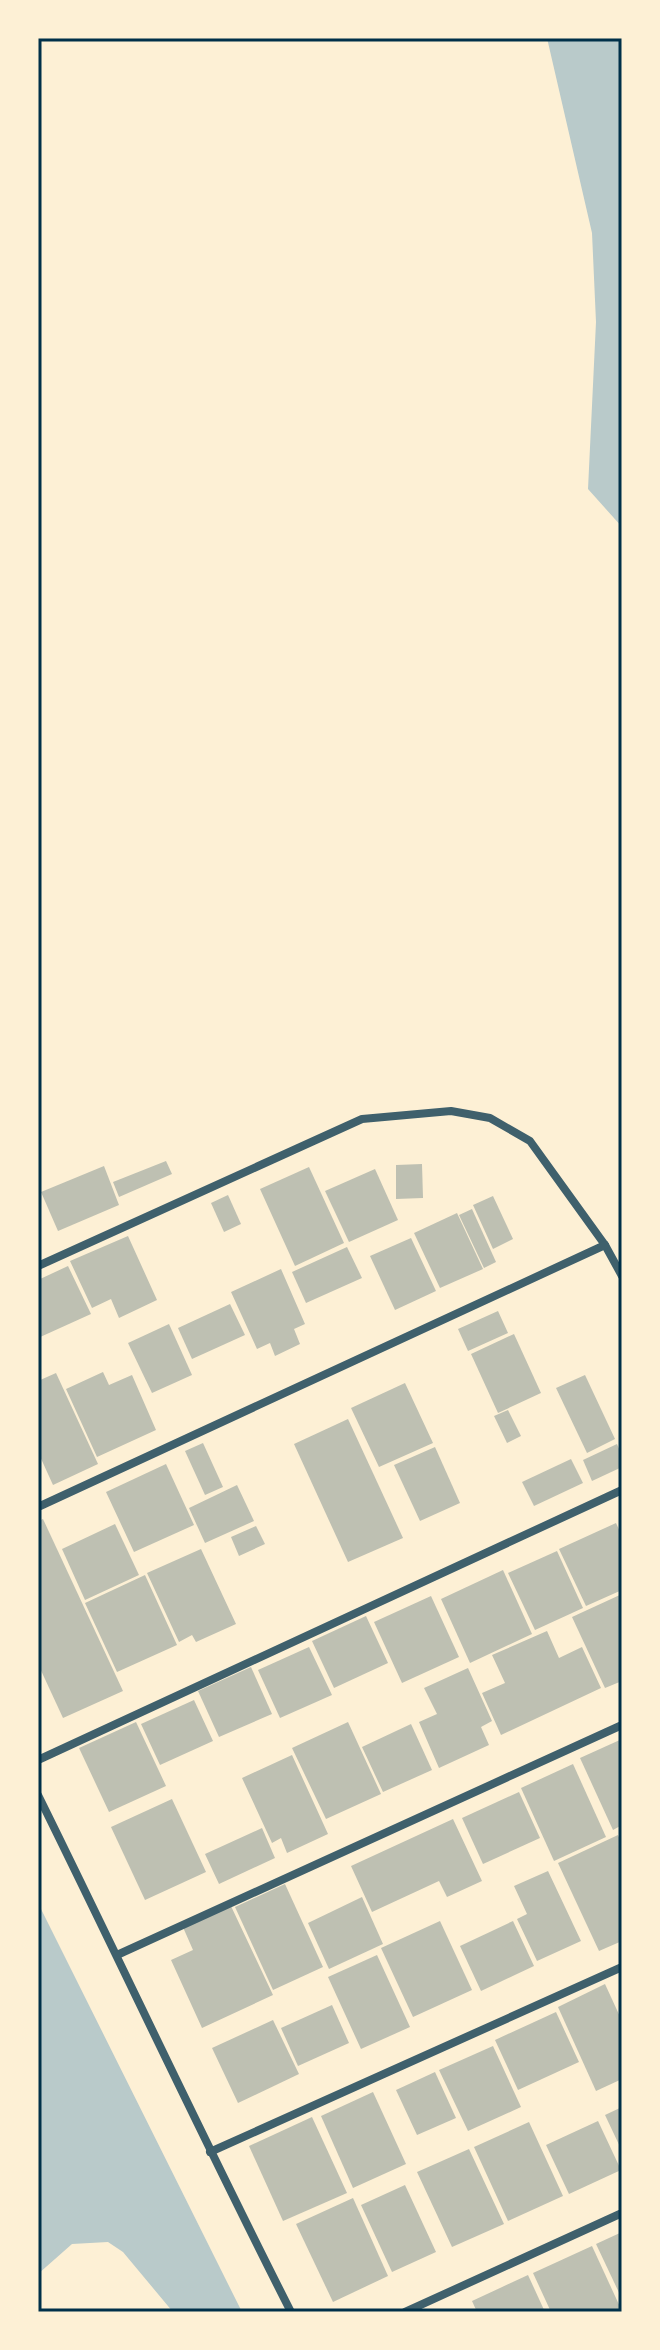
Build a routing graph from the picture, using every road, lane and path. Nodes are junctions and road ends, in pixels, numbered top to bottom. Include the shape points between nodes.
1 (605, 1245) junction
2 (38, 1266) edge
3 (622, 1276) edge
4 (622, 1490) edge
5 (38, 1507) edge
6 (622, 1725) edge
7 (38, 1760) edge
8 (38, 1795) edge
9 (117, 1955) junction
10 (622, 1967) edge
11 (210, 2152) junction
12 (622, 2213) edge
13 (291, 2312) edge
14 (405, 2312) edge

1 - 2 street via 530,1141 490,1118 451,1111 362,1119
1 - 3 street
1 - 5 street
4 - 7 street
6 - 9 street
8 - 9 street
9 - 11 street
10 - 11 street
11 - 13 street
12 - 14 street

